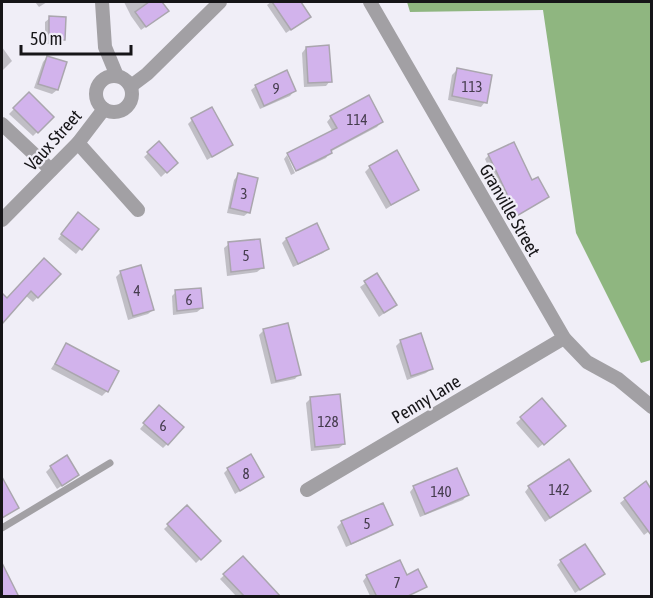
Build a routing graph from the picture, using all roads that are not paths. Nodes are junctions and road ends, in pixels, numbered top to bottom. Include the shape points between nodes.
1 (102, 2) edge
2 (220, 2) edge
3 (370, 2) edge
4 (117, 76) junction
5 (131, 86) junction
6 (104, 109) junction
7 (2, 124) edge
8 (78, 143) junction
9 (51, 170) junction
10 (138, 210) dead end
11 (2, 220) edge
12 (564, 338) junction
13 (651, 407) edge
14 (110, 463) dead end
15 (307, 490) dead end
16 (2, 528) edge

1 - 4 street via 105,47
2 - 5 street
3 - 12 street, Granville Street
4 - 5 street
4 - 6 street via 105,78 97,87 96,99
5 - 6 street via 132,98 126,108 115,112
6 - 8 street, Vaux Street
7 - 9 street
8 - 9 street, Vaux Street
8 - 10 street
9 - 11 street, Vaux Street
12 - 13 street, Granville Street via 586,362 618,379
12 - 15 street, Penny Lane
14 - 16 lane

